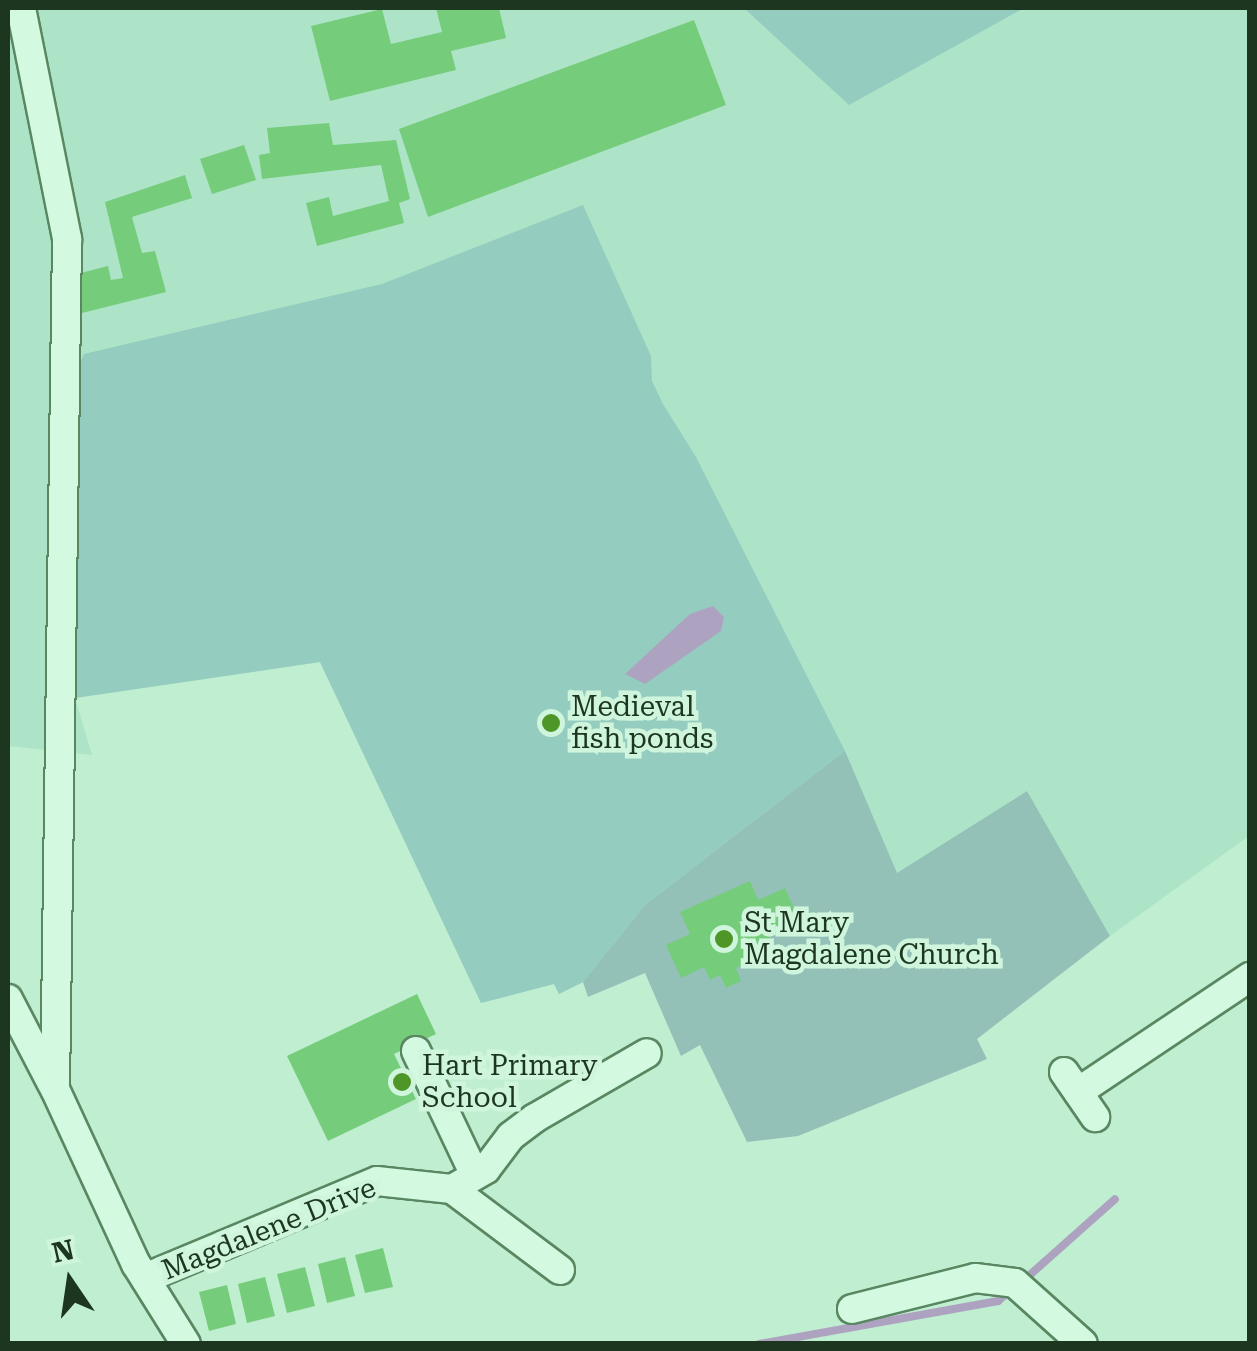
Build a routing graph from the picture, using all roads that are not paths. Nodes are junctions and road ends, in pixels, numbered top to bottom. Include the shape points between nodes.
1 (21, 8) edge
2 (1250, 977) edge
3 (53, 994) junction
4 (9, 1002) edge
5 (416, 1051) dead end
6 (647, 1053) dead end
7 (56, 1090) junction
8 (1095, 1117) dead end
9 (463, 1182) junction
10 (560, 1270) dead end
11 (145, 1278) junction
12 (852, 1309) dead end
13 (186, 1344) edge
14 (1084, 1344) edge

1 - 3 street via 67,239
2 - 8 street via 1071,1082
3 - 4 street
3 - 7 street
4 - 7 street
5 - 9 street
6 - 9 street via 535,1118
7 - 11 street
9 - 10 street
9 - 11 street, Magdalene Drive via 377,1182
11 - 13 street
12 - 14 street via 975,1278 1016,1284

